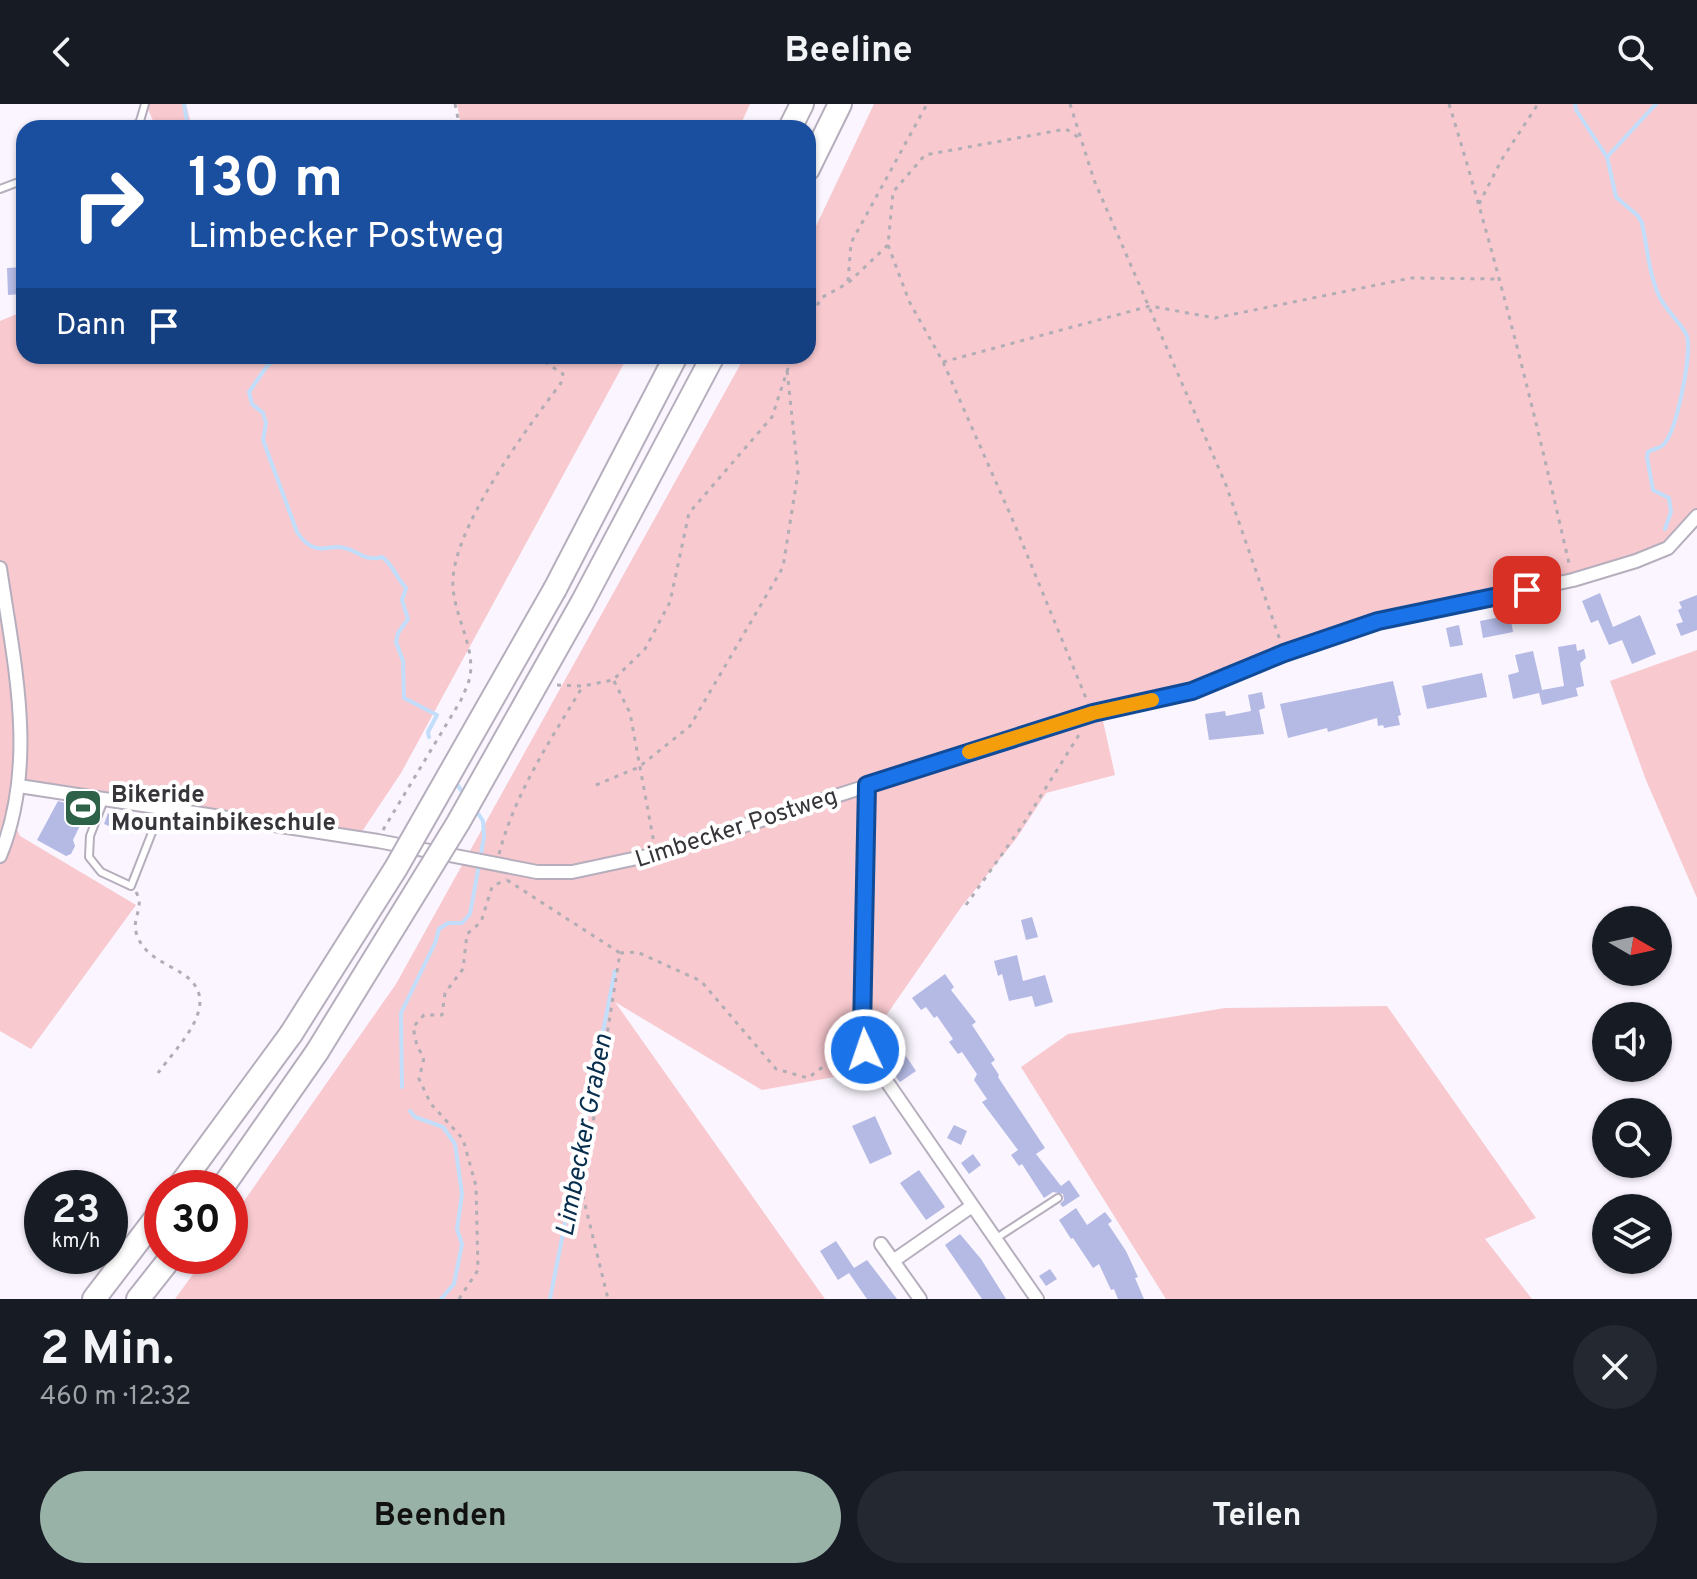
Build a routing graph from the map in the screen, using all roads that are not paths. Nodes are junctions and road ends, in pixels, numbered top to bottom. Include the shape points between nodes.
1 (840, 104) edge
2 (816, 153) edge
3 (672, 364) edge
4 (709, 364) edge
5 (1697, 516) edge
6 (0, 568) edge
7 (867, 785) junction
8 (19, 786) junction
9 (105, 799) junction
10 (162, 807) junction
11 (0, 856) edge
12 (191, 1170) edge
13 (235, 1170) edge
14 (1058, 1198) dead end
15 (972, 1206) junction
16 (144, 1234) edge
17 (995, 1239) junction
18 (881, 1244) dead end
19 (893, 1261) junction
20 (158, 1274) edge
21 (94, 1299) edge
22 (138, 1299) edge
23 (920, 1299) edge
24 (1037, 1299) edge

1 - 2 highway
3 - 12 highway, bridge via 555,589 396,868 291,1034
4 - 13 highway, bridge via 458,823 317,1052
5 - 7 street, Limbecker Postweg via 1668,548 1636,561 1573,580 1378,621 1192,691 1093,713
6 - 8 street via 21,712
7 - 10 street, Limbecker Postweg via 656,854 572,872 537,872
7 - 15 street via 865,1050
8 - 9 street, Limbecker Postweg
8 - 11 street
9 - 10 street, Limbecker Postweg
9 - 10 lane via 90,836 89,857 101,872 131,886
14 - 17 lane
15 - 17 street
15 - 19 street
16 - 21 highway
17 - 24 street
18 - 19 street
19 - 23 street
20 - 22 highway

